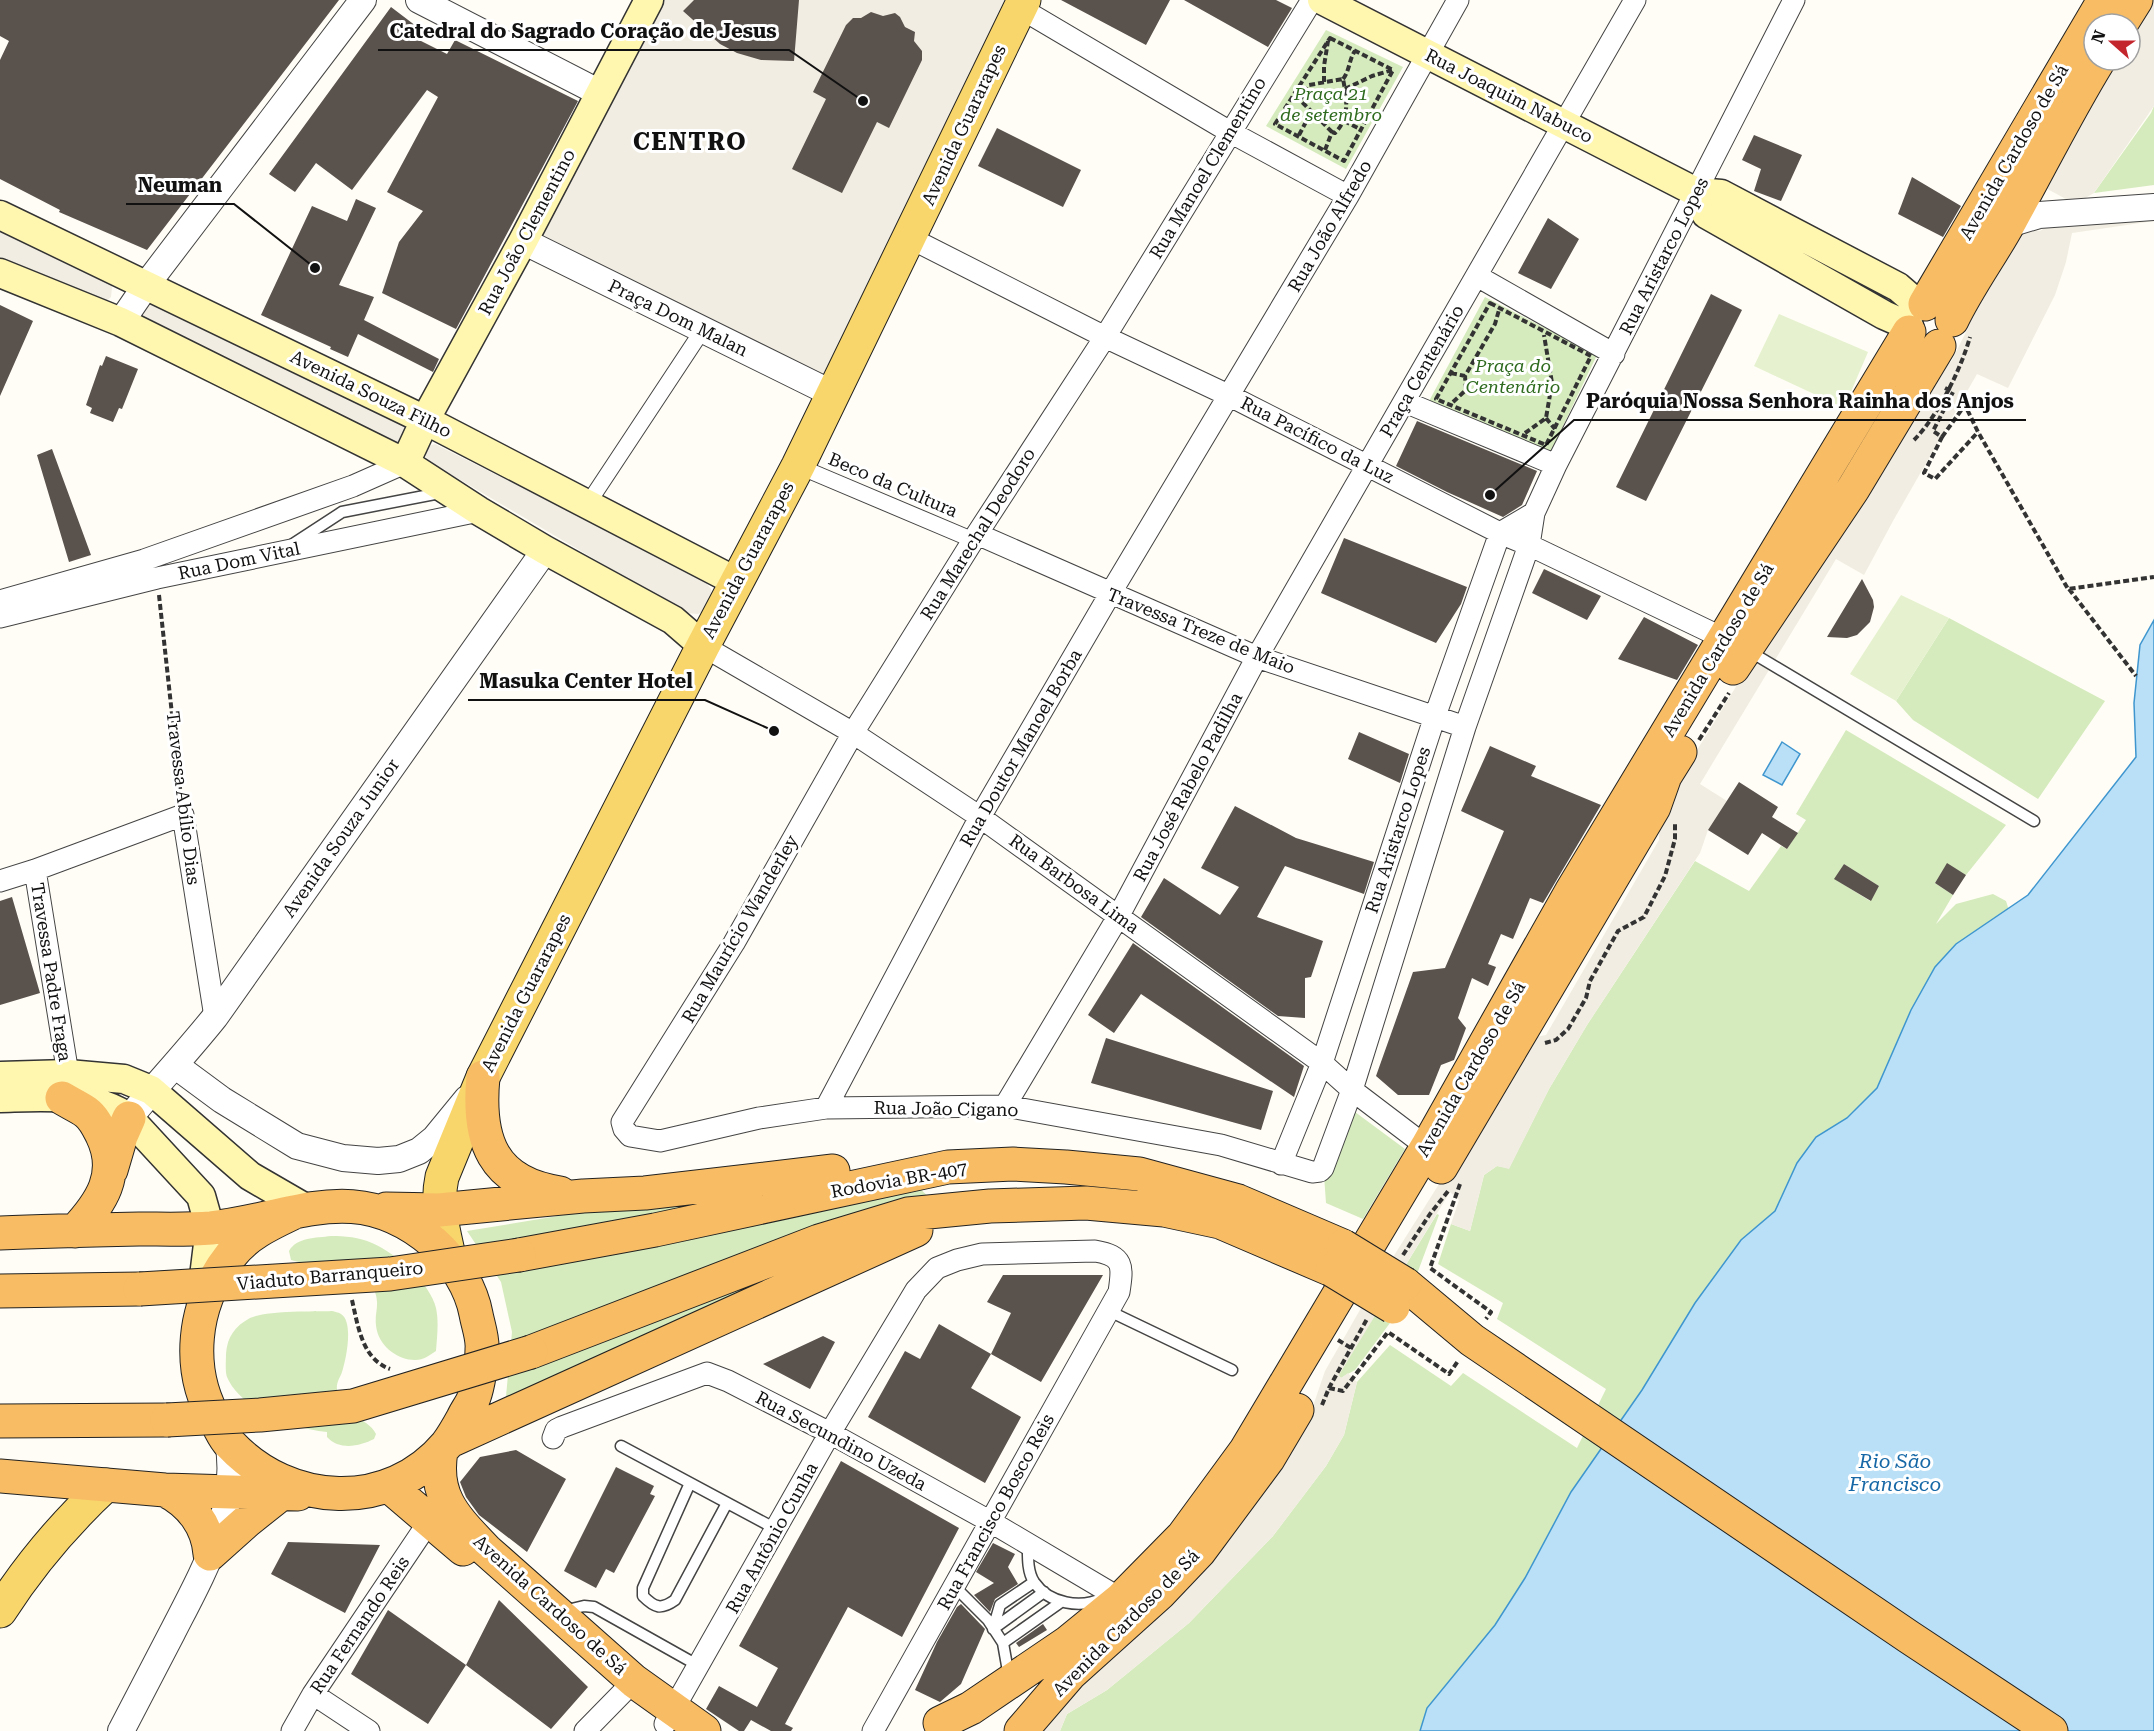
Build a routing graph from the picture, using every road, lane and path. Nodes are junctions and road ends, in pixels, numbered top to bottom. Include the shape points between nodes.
1 (363, 0) edge
2 (419, 0) edge
3 (649, 0) edge
4 (1312, 0) edge
5 (1322, 0) edge
6 (1458, 0) edge
7 (1635, 0) edge
8 (1794, 0) edge
9 (1022, 4) edge
10 (2112, 9) edge
11 (1328, 41) junction
12 (1355, 51) junction
13 (1427, 54) junction
14 (1393, 70) junction
15 (2091, 72) edge
16 (1343, 79) junction
17 (1324, 82) junction
18 (1345, 88) junction
19 (600, 93) junction
20 (1300, 100) junction
21 (1290, 101) junction
22 (1313, 114) junction
23 (1564, 123) junction
24 (1230, 132) junction
25 (1332, 132) junction
26 (1298, 135) junction
27 (1325, 150) junction
28 (1696, 192) junction
29 (1348, 196) junction
30 (2154, 207) edge
31 (0, 215) edge
32 (2009, 224) junction
33 (910, 238) junction
34 (523, 241) junction
35 (0, 273) edge
36 (1477, 276) junction
37 (147, 284) junction
38 (1500, 308) junction
39 (122, 322) junction
40 (1926, 322) junction
41 (702, 331) junction
42 (1543, 331) junction
43 (1105, 337) junction
44 (1614, 354) junction
45 (1451, 373) junction
46 (1921, 375) junction
47 (1465, 376) junction
48 (833, 394) junction
49 (1230, 396) junction
50 (1405, 402) junction
51 (1450, 405) junction
52 (425, 420) junction
53 (1978, 432) junction
54 (1522, 435) junction
55 (1942, 437) junction
56 (405, 463) junction
57 (1556, 465) junction
58 (798, 466) junction
59 (1367, 466) junction
60 (448, 492) junction
61 (587, 505) junction
62 (479, 511) junction
63 (1534, 513) junction
64 (1500, 533) junction
65 (975, 537) junction
66 (1529, 545) junction
67 (545, 550) junction
68 (281, 552) junction
69 (2154, 577) edge
70 (157, 578) junction
71 (737, 582) junction
72 (2068, 589) junction
73 (1110, 594) junction
74 (0, 601) edge
75 (0, 617) edge
76 (1735, 644) junction
77 (703, 646) junction
78 (1257, 657) junction
79 (2136, 676) dead end
80 (1435, 716) junction
81 (1465, 727) junction
82 (853, 733) junction
83 (183, 815) junction
84 (980, 817) junction
85 (2034, 821) dead end
86 (35, 870) junction
87 (0, 881) edge
88 (1118, 917) junction
89 (215, 1017) junction
90 (1322, 1064) junction
91 (176, 1066) junction
92 (0, 1076) edge
93 (483, 1077) junction
94 (65, 1086) junction
95 (152, 1090) junction
96 (1352, 1090) junction
97 (0, 1098) edge
98 (1005, 1106) junction
99 (826, 1108) junction
100 (129, 1118) junction
101 (622, 1122) joint
102 (1427, 1148) junction
103 (1281, 1164) junction
104 (948, 1167) junction
105 (111, 1170) junction
106 (1312, 1172) joint
107 (583, 1196) junction
108 (990, 1206) junction
109 (370, 1209) junction
110 (439, 1210) junction
111 (301, 1211) junction
112 (210, 1228) junction
113 (75, 1231) junction
114 (0, 1233) edge
115 (519, 1255) joint
116 (448, 1256) junction
117 (1337, 1258) junction
118 (0, 1291) edge
119 (1119, 1292) joint
120 (1109, 1311) junction
121 (198, 1320) junction
122 (1466, 1349) junction
123 (1232, 1370) dead end
124 (1329, 1388) dead end
125 (0, 1421) edge
126 (830, 1433) junction
127 (553, 1438) dead end
128 (228, 1442) junction
129 (446, 1446) junction
130 (621, 1446) dead end
131 (0, 1476) edge
132 (690, 1483) junction
133 (106, 1485) junction
134 (389, 1486) junction
135 (165, 1490) junction
136 (228, 1491) junction
137 (282, 1493) junction
138 (336, 1494) junction
139 (727, 1503) junction
140 (430, 1520) junction
141 (991, 1522) junction
142 (776, 1529) junction
143 (1028, 1544) junction
144 (210, 1554) junction
145 (1034, 1582) junction
146 (954, 1586) junction
147 (1044, 1592) junction
148 (1116, 1596) junction
149 (1061, 1602) junction
150 (2, 1603) edge
151 (557, 1612) junction
152 (993, 1629) junction
153 (1003, 1643) junction
154 (699, 1666) junction
155 (1010, 1683) junction
156 (628, 1687) junction
157 (314, 1694) junction
158 (671, 1722) edge
159 (940, 1728) edge
160 (121, 1731) edge
161 (292, 1731) edge
162 (369, 1731) edge
163 (585, 1731) edge
164 (704, 1731) edge
165 (873, 1731) edge
166 (1021, 1731) edge
167 (2051, 1731) edge

1 - 37 street
2 - 19 street
3 - 19 main road, Rua João Clementino
4 - 24 street, Rua Manoel Clementino
5 - 13 main road, Rua Joaquim Nabuco
6 - 13 street, Rua João Alfredo
7 - 23 street, Praça Centenário
8 - 28 street, Rua Aristarco Lopes
9 - 24 street
9 - 33 main road, Avenida Guararapes
10 - 40 highway, Avenida Cardoso de Sá
11 - 12 path via 1330,38
11 - 17 path
11 - 21 path
12 - 14 path
12 - 16 path
13 - 23 main road, Rua Joaquim Nabuco
13 - 29 street, Rua João Alfredo
14 - 18 path
14 - 27 path via 1344,161
15 - 32 highway, Avenida Cardoso de Sá
16 - 17 path
16 - 18 path
17 - 20 path via 1309,85
18 - 25 path via 1347,109 1342,125
19 - 34 main road, Rua João Clementino
20 - 21 path
20 - 22 path
21 - 26 path via 1275,124
22 - 25 path
22 - 26 path
23 - 28 main road, Rua Joaquim Nabuco
23 - 36 street, Praça Centenário
24 - 29 street
24 - 43 street, Rua Manoel Clementino
25 - 27 path
26 - 27 path
28 - 40 main road, Rua Joaquim Nabuco via 1721,194 1898,287
28 - 44 street, Rua Aristarco Lopes
29 - 49 street, Rua João Alfredo
30 - 32 street via 2039,215
31 - 37 main road, Avenida Souza Filho
32 - 40 highway, Avenida Cardoso de Sá via 1963,299
33 - 43 street, Rua Pacífico da Luz
33 - 48 main road, Avenida Guararapes
34 - 41 street, Praça Dom Malan
34 - 52 main road, Rua João Clementino
35 - 39 main road
36 - 44 street
36 - 50 street, Praça Centenário
37 - 39 street
37 - 52 main road, Avenida Souza Filho
38 - 42 path
38 - 45 path via 1490,303
38 - 47 path
39 - 56 main road
40 - 46 highway, Avenida Cardoso de Sá
40 - 76 highway, Avenida Cardoso de Sá
41 - 48 street, Praça Dom Malan
41 - 61 street
42 - 54 path via 1551,383 1546,418
42 - 54 path via 1590,356 1546,445
43 - 49 street, Rua Pacífico da Luz
43 - 65 street, Rua Marechal Deodoro
44 - 57 street, Rua Aristarco Lopes
45 - 47 path
45 - 51 path via 1436,399
46 - 55 path via 1953,392 1933,431
46 - 76 highway, Avenida Cardoso de Sá via 1853,489
47 - 51 path via 1466,390
48 - 58 main road, Avenida Guararapes
49 - 59 street, Rua Pacífico da Luz
49 - 73 street, Rua Doutor Manoel Borba
50 - 57 street
50 - 59 street, Praça Centenário
51 - 54 path
52 - 56 main road, Rua João Clementino
52 - 61 main road, Avenida Souza Filho
53 - 55 path via 1965,405
53 - 55 path via 1935,479 1924,472
53 - 72 path
56 - 60 main road
56 - 74 street, Rua Dom Vital via 353,486 144,560
57 - 63 street, Rua Aristarco Lopes
58 - 65 street, Beco da Cultura
58 - 71 main road, Avenida Guararapes
59 - 64 street, Rua Pacífico da Luz
59 - 78 street, Rua José Rabelo Padilha
60 - 62 main road
60 - 68 lane via 342,512
61 - 71 main road, Avenida Souza Filho
62 - 67 main road
62 - 68 street, Rua Dom Vital
63 - 64 street
63 - 66 street, Rua Aristarco Lopes
64 - 66 street, Rua Pacífico da Luz
64 - 80 street, Rua Aristarco Lopes
65 - 73 street, Travessa Treze de Maio
65 - 82 street, Rua Marechal Deodoro
66 - 76 street, Rua Pacífico da Luz
66 - 81 street, Rua Aristarco Lopes
67 - 77 main road via 673,620
67 - 89 street, Avenida Souza Junior
68 - 70 street, Rua Dom Vital
69 - 72 path
70 - 75 street, Rua Dom Vital
70 - 83 path, Travessa Abílio Dias
71 - 77 main road, Avenida Guararapes
72 - 79 path
73 - 78 street, Travessa Treze de Maio
73 - 84 street, Rua Doutor Manoel Borba
76 - 85 lane
76 - 102 highway, Avenida Cardoso de Sá via 1571,892
76 - 166 highway, Avenida Cardoso de Sá via 1665,776 1654,807 1344,1344 1268,1459 1199,1552 1070,1674
77 - 82 street, Rua Barbosa Lima
77 - 93 main road, Avenida Guararapes
78 - 80 street, Travessa Treze de Maio
78 - 88 street, Rua José Rabelo Padilha
80 - 81 street, Travessa Treze de Maio
80 - 90 street, Rua Aristarco Lopes
81 - 96 street, Rua Aristarco Lopes
82 - 84 street, Rua Barbosa Lima
82 - 101 street, Rua Maurício Wanderley via 734,943
83 - 86 street
83 - 89 street, Travessa Abílio Dias
84 - 88 street, Rua Barbosa Lima
84 - 99 street, Rua Doutor Manoel Borba
86 - 87 street
86 - 94 street, Travessa Padre Fraga
88 - 90 street, Rua Barbosa Lima
88 - 98 street, Rua José Rabelo Padilha
89 - 91 street, Avenida Souza Junior
90 - 96 street, Rua Barbosa Lima
90 - 103 street, Rua Aristarco Lopes
91 - 93 street via 297,1146 343,1158 378,1161 399,1159 419,1151 435,1138
91 - 95 street, Avenida Souza Junior
92 - 94 main road
93 - 107 highway via 483,1124 496,1160 509,1174 528,1185
93 - 110 main road, Avenida Guararapes via 442,1177
94 - 95 main road via 124,1079
94 - 97 main road
94 - 100 main road
94 - 105 highway via 92,1118 105,1142
95 - 100 street, Avenida Souza Junior
95 - 111 main road via 250,1176
96 - 102 street, Rua Barbosa Lima
96 - 106 street, Rua Aristarco Lopes via 1323,1168
98 - 99 street, Rua João Cigano
98 - 103 street, Rua João Cigano via 1221,1145
99 - 101 street, Rua João Cigano via 759,1118 660,1141 630,1136
100 - 105 highway
100 - 112 main road via 201,1196
102 - 148 highway, Avenida Cardoso de Sá via 1246,1450 1183,1536
103 - 106 street, Rua João Cigano
104 - 107 highway via 896,1162 656,1192
104 - 115 highway, Rodovia BR-407
104 - 117 highway, Rodovia BR-407 via 1013,1164 1139,1174 1238,1201
105 - 113 highway via 102,1195
107 - 110 highway
108 - 117 highway, Rodovia BR-407 via 1086,1203 1164,1210 1220,1222
108 - 125 highway, Rodovia BR-407, bridge via 908,1214 819,1241 531,1352 353,1406 167,1420
108 - 129 highway via 914,1231
109 - 110 highway
109 - 111 highway via 339,1205
109 - 116 highway via 413,1226
110 - 116 main road, Avenida Guararapes
111 - 112 highway
111 - 121 highway via 261,1228 232,1253 211,1285
112 - 113 highway
112 - 121 main road
113 - 114 highway
115 - 118 highway, Viaduto Barranqueiro, bridge via 390,1274 140,1289
116 - 129 highway via 474,1299 483,1348 474,1397
117 - 122 highway, bridge via 1428,1326
119 - 120 street, Rua Francisco Bosco Reis
119 - 126 street, Rua Antônio Cunha via 1119,1261 1095,1251 982,1254 937,1268 916,1290
120 - 123 lane
120 - 141 street, Rua Francisco Bosco Reis
121 - 128 highway via 196,1363 206,1405
122 - 124 path via 1449,1374 1388,1332 1343,1391
122 - 167 highway
126 - 127 street, Rua Secundino Uzeda via 707,1373 562,1427
126 - 141 street, Rua Secundino Uzeda
126 - 142 street, Rua Antônio Cunha
128 - 136 street
128 - 138 highway via 258,1470 295,1487
129 - 134 highway
129 - 151 highway, Avenida Cardoso de Sá via 439,1480 449,1508 486,1550
130 - 132 lane
131 - 133 highway
132 - 139 lane
132 - 139 lane via 643,1588 643,1596 651,1604 666,1606 675,1600
133 - 135 highway
133 - 150 main road via 80,1509
134 - 138 highway
134 - 140 highway, Avenida Cardoso de Sá
135 - 136 highway
135 - 144 highway via 195,1514 209,1541
136 - 137 highway
136 - 144 street
137 - 138 highway
137 - 144 highway
139 - 142 lane
140 - 156 highway, Avenida Cardoso de Sá
140 - 157 street, Rua Fernando Reis
141 - 143 street, Rua Secundino Uzeda
141 - 146 street, Rua Francisco Bosco Reis
142 - 154 street, Rua Antônio Cunha
143 - 145 lane via 1028,1566
143 - 148 street, Rua Secundino Uzeda
144 - 160 street
145 - 147 lane
145 - 152 lane via 1000,1605
146 - 152 lane
146 - 165 street, Rua Francisco Bosco Reis
147 - 149 lane
147 - 152 lane
148 - 149 lane via 1079,1604
148 - 155 highway, Avenida Cardoso de Sá via 1067,1643
149 - 153 lane
151 - 154 lane via 594,1607
151 - 156 highway, Avenida Cardoso de Sá
152 - 153 lane
153 - 155 lane
154 - 158 street, Rua Antônio Cunha
155 - 159 highway, Avenida Cardoso de Sá
156 - 158 highway, Avenida Cardoso de Sá
156 - 163 street
157 - 161 street, Rua Fernando Reis
157 - 162 street
158 - 164 highway, Avenida Cardoso de Sá

